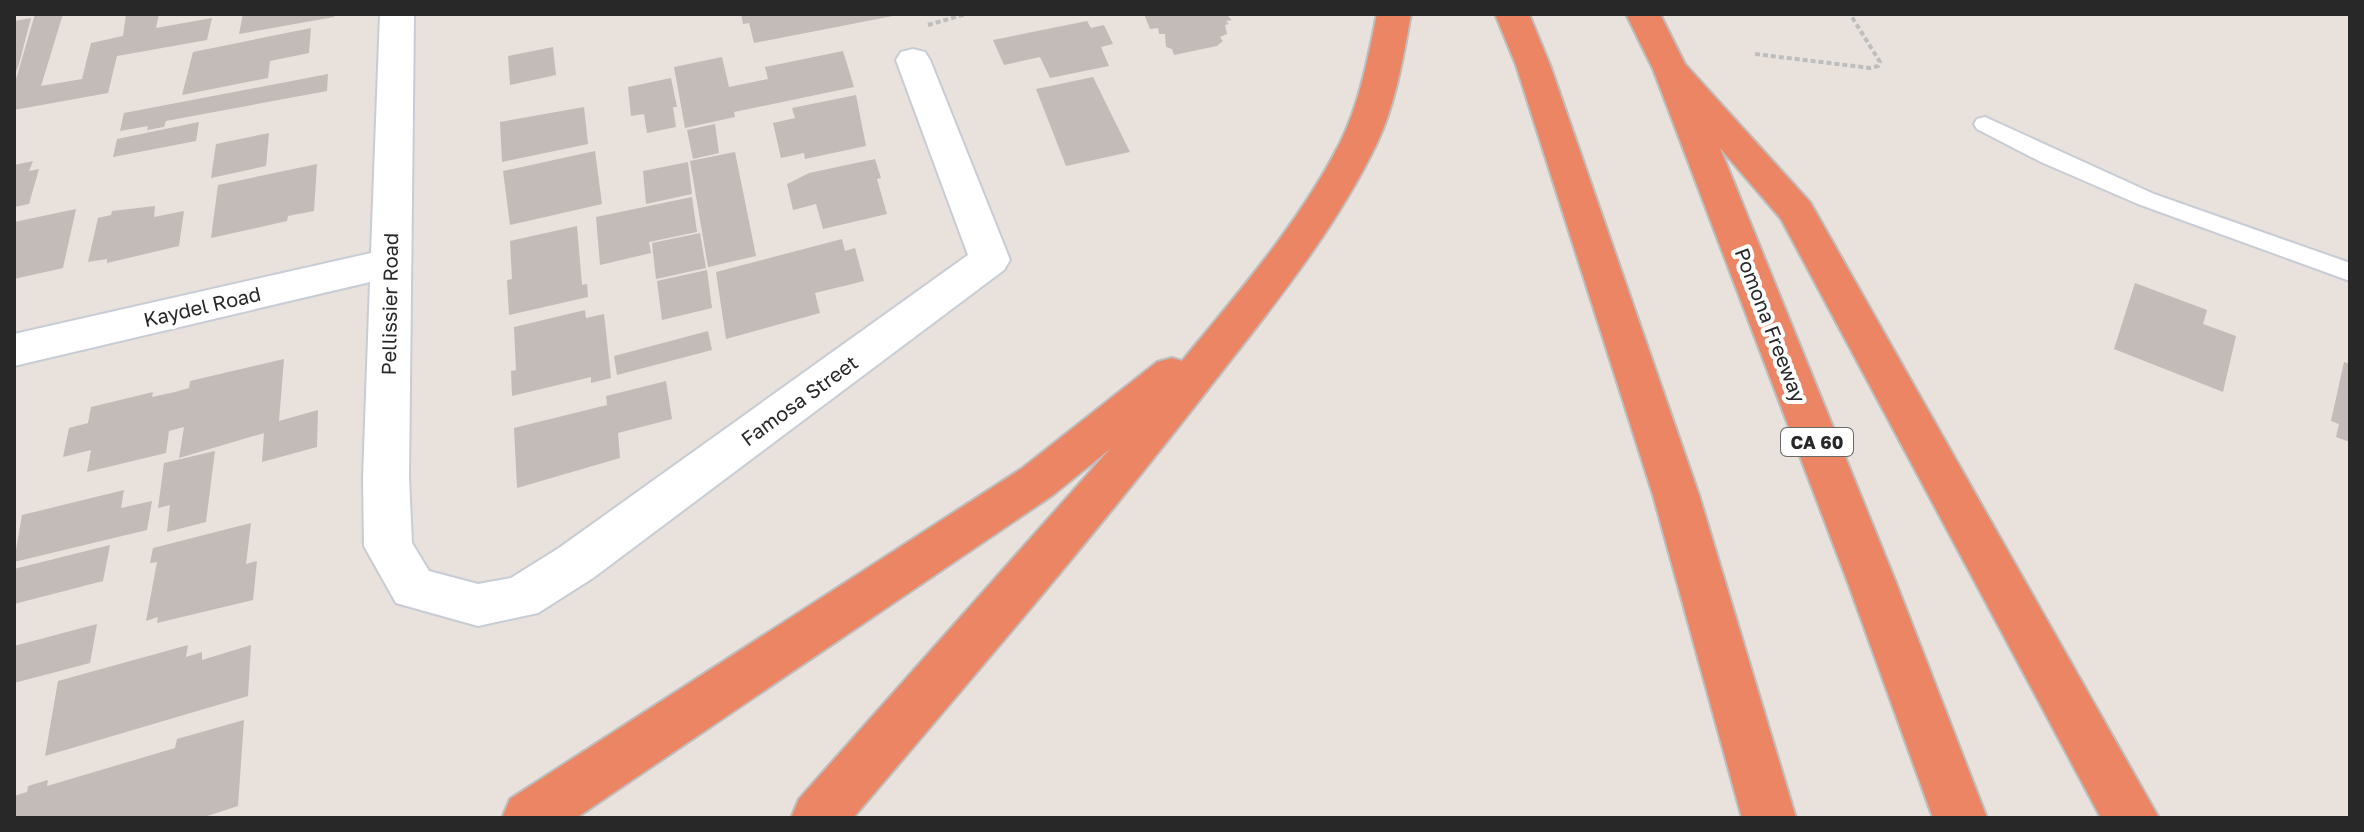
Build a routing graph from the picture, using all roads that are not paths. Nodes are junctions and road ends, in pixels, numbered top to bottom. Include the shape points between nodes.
1 (397, 14) edge
2 (1394, 14) edge
3 (1512, 14) edge
4 (1656, 41) edge
5 (913, 60) dead end
6 (1985, 124) dead end
7 (389, 263) junction
8 (2350, 272) edge
9 (1234, 326) junction
10 (14, 350) edge
11 (413, 588) joint
12 (529, 818) edge
13 (818, 818) edge
14 (1769, 818) edge
15 (1960, 818) edge
16 (2132, 818) edge

1 - 7 street, Pellissier Road
2 - 9 highway via 1382,75 1359,142 1312,221
3 - 14 highway via 1676,495
4 - 15 highway, Pomona Freeway / CA 60 via 1866,565
4 - 16 highway via 1796,211
5 - 11 street, Famosa Street via 990,260 521,598 478,605
6 - 8 lane via 2146,199
7 - 10 street, Kaydel Road
7 - 11 street, Pellissier Road via 388,546
9 - 12 highway via 1037,482
9 - 13 highway via 1093,503

